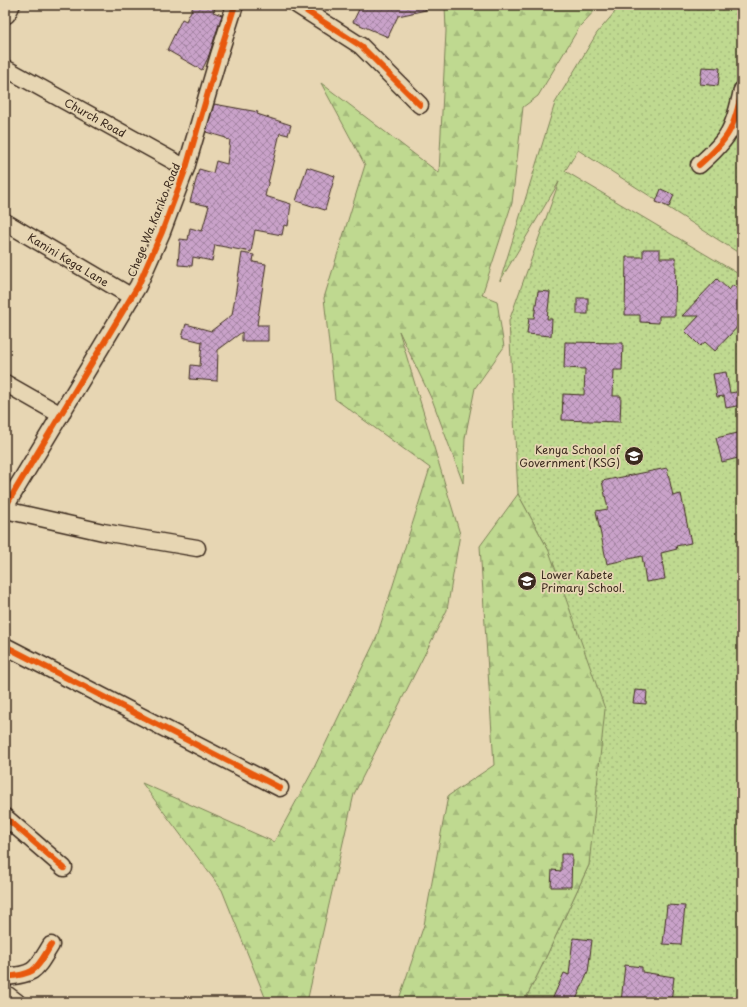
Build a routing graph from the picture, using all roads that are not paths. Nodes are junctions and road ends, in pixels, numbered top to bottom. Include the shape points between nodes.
1 (9, 5) edge
2 (235, 5) edge
3 (297, 5) edge
4 (5, 13) edge
5 (5, 68) edge
6 (742, 90) edge
7 (420, 105) dead end
8 (699, 165) dead end
9 (186, 168) junction
10 (5, 222) edge
11 (132, 297) junction
12 (5, 383) edge
13 (61, 415) junction
14 (5, 509) edge
15 (197, 548) dead end
16 (5, 646) edge
17 (280, 788) dead end
18 (5, 817) edge
19 (64, 868) dead end
20 (51, 945) dead end
21 (5, 978) edge
22 (5, 993) edge
23 (17, 1002) edge

1 - 4 main road
2 - 9 street, Chege Wa Kariko Road
3 - 7 street via 361,46
5 - 9 street, Church Road
6 - 8 street via 736,118 728,136
9 - 11 street, Chege Wa Kariko Road via 162,232
10 - 11 street, Kanini Kega Lane
11 - 13 street, Chege Wa Kariko Road
12 - 13 street
13 - 14 street, Chege Wa Kariko Road
14 - 15 street via 103,532
16 - 17 street
18 - 19 street
20 - 21 street via 37,969 24,975
22 - 23 street

